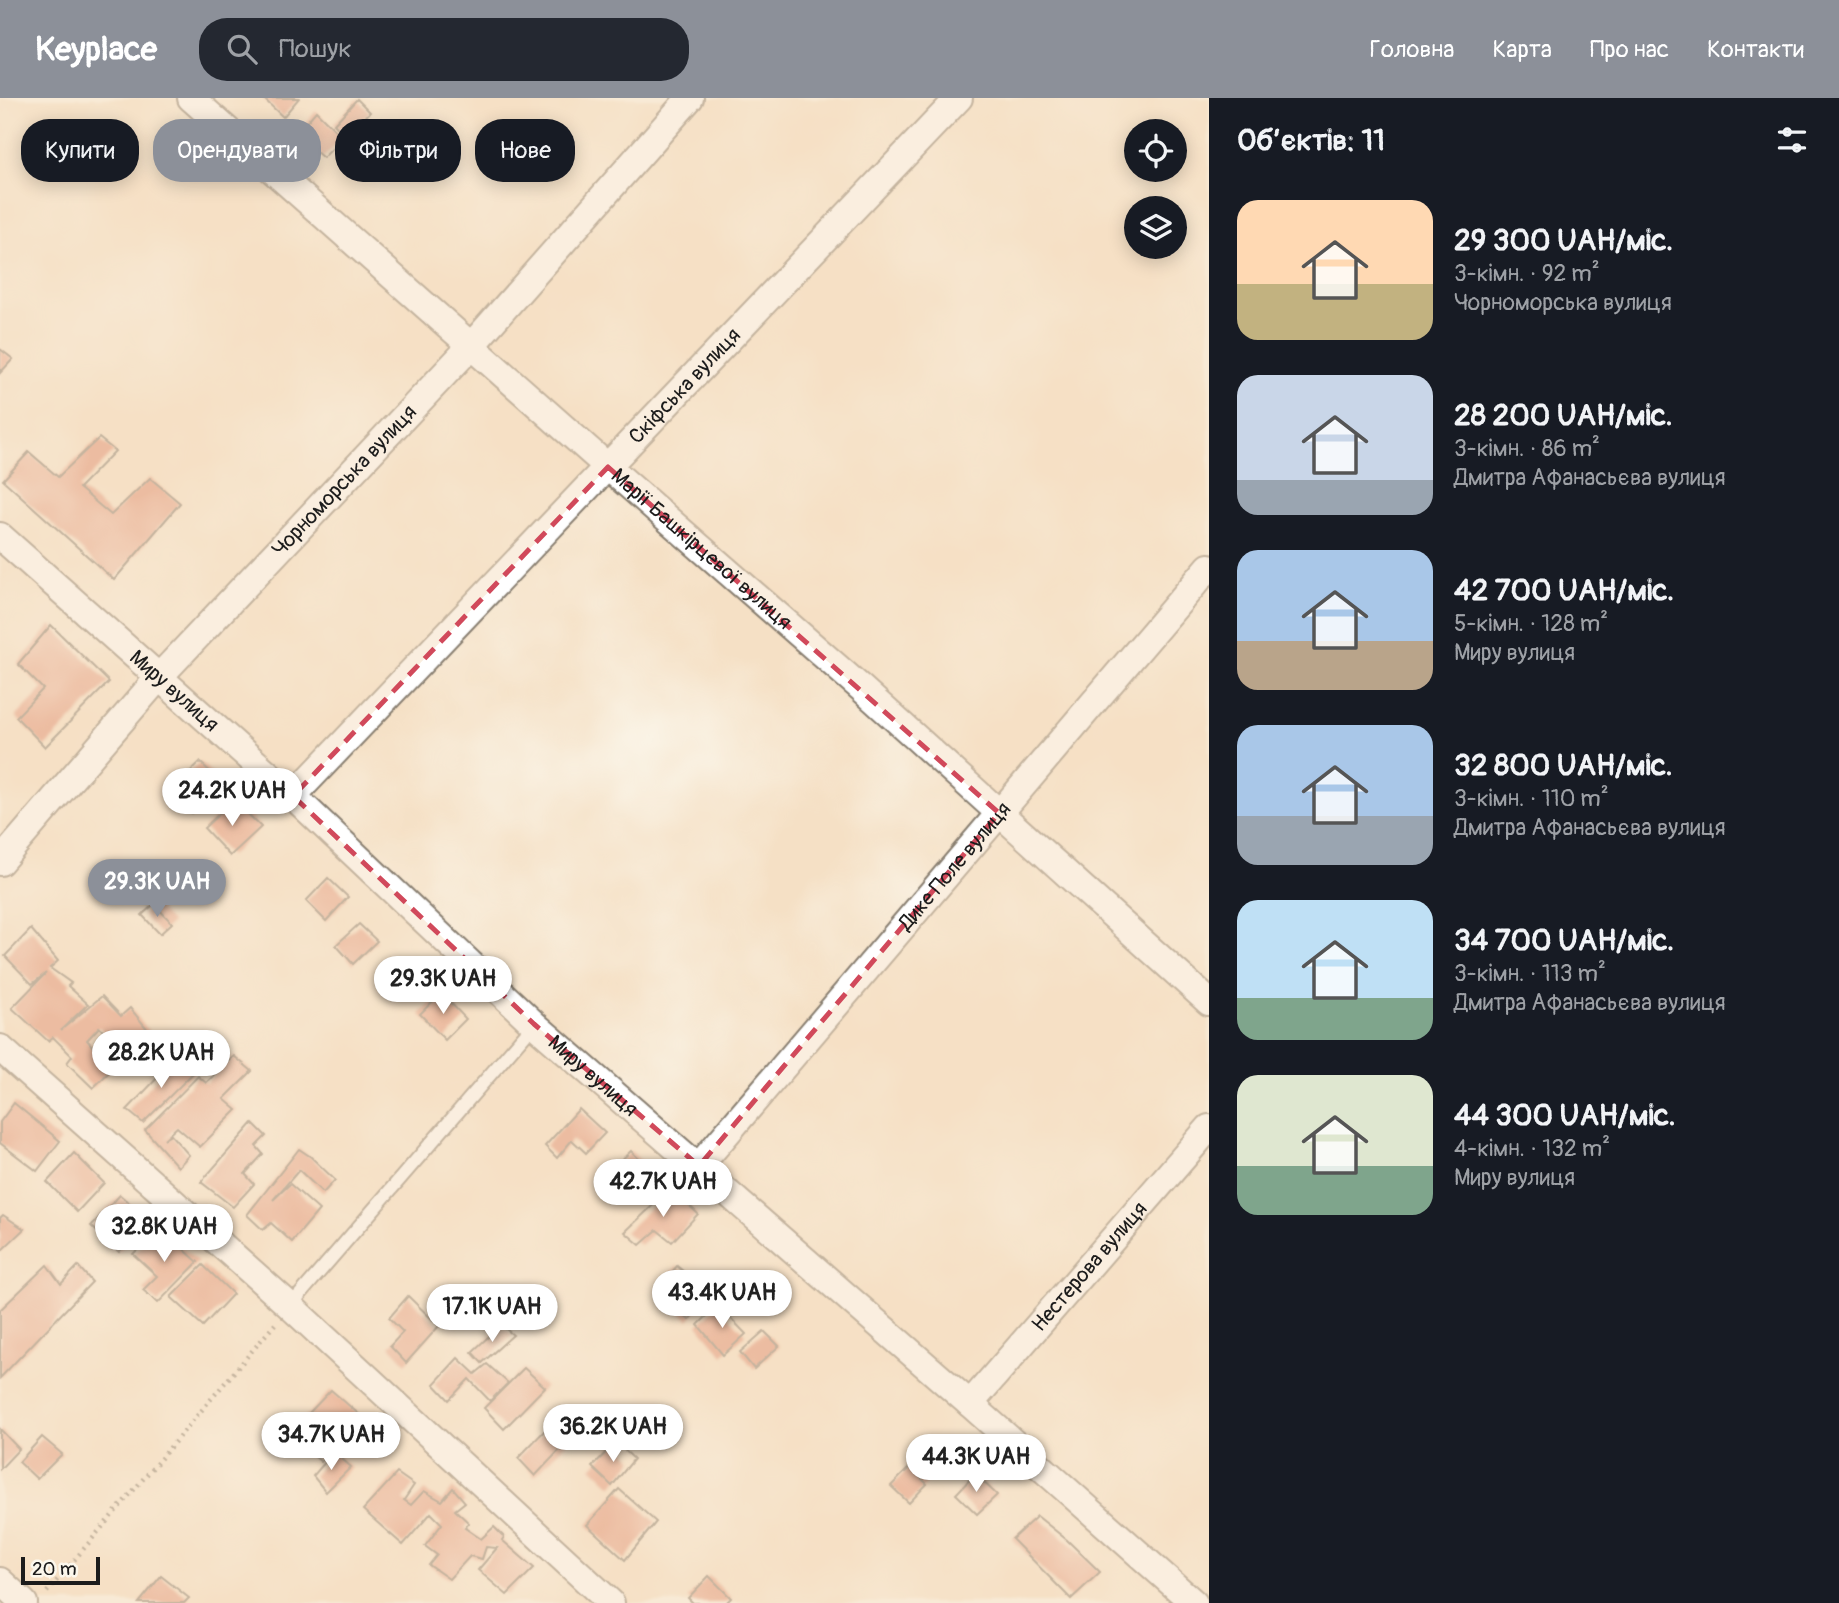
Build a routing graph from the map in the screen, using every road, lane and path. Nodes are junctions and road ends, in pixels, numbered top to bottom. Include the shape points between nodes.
1 (191, 98) edge
2 (690, 98) edge
3 (959, 98) edge
4 (471, 346) junction
5 (608, 467) junction
6 (0, 536) edge
7 (1209, 567) edge
8 (159, 677) junction
9 (293, 796) junction
10 (999, 813) junction
11 (0, 862) edge
12 (1209, 1002) edge
13 (534, 1024) junction
14 (0, 1048) edge
15 (1209, 1128) edge
16 (699, 1166) junction
17 (290, 1306) junction
18 (970, 1404) junction
19 (0, 1581) edge
20 (35, 1598) edge
21 (611, 1603) edge
22 (1194, 1603) edge

1 - 4 street, Марії Башкірцевої вулиця
2 - 4 street, Чорноморська вулиця
3 - 5 street, Скіфська вулиця
4 - 5 street, Марії Башкірцевої вулиця
4 - 8 street, Чорноморська вулиця
5 - 9 street, Скіфська вулиця
5 - 10 street, Марії Башкірцевої вулиця
6 - 8 street, Миру вулиця
7 - 10 street, Дике Поле вулиця
8 - 9 street, Миру вулиця
8 - 11 street, Чорноморська вулиця
9 - 13 street, Миру вулиця
10 - 12 street, Марії Башкірцевої вулиця
10 - 16 street, Дике Поле вулиця
13 - 16 street, Миру вулиця
13 - 17 lane
14 - 17 street
15 - 18 street, Нестерова вулиця
16 - 18 street, Миру вулиця
17 - 20 path
17 - 21 street
18 - 22 street, Миру вулиця
19 - 20 street

